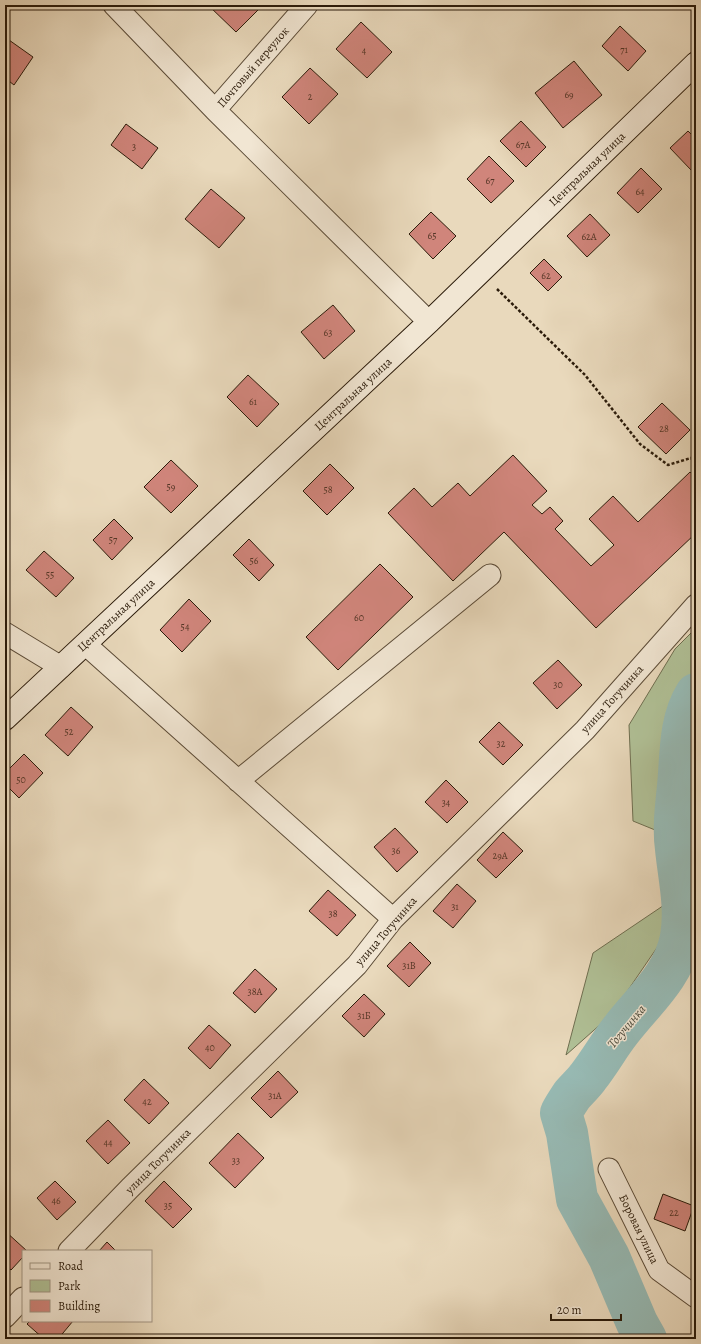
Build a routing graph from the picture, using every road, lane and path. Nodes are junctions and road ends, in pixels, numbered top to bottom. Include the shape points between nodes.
1 (114, 5) edge
2 (307, 5) edge
3 (696, 64) edge
4 (216, 110) junction
5 (480, 273) junction
6 (429, 322) junction
7 (696, 464) edge
8 (490, 575) dead end
9 (696, 605) edge
10 (5, 633) edge
11 (85, 644) junction
12 (60, 667) junction
13 (5, 719) edge
14 (238, 781) junction
15 (393, 919) junction
16 (609, 1169) dead end
17 (70, 1250) edge
18 (696, 1297) edge
19 (22, 1299) edge
20 (5, 1317) edge

1 - 4 street
2 - 4 street, Почтовый переулок
3 - 5 main road, Центральная улица
4 - 6 street
5 - 6 main road, Центральная улица
5 - 7 path via 585,375 640,444 668,465 691,458
6 - 11 main road, Центральная улица
8 - 14 street
9 - 15 street, улица Тогучинка via 585,730
10 - 12 street
11 - 12 main road, Центральная улица
11 - 14 street
12 - 13 main road, Центральная улица
14 - 15 street
15 - 17 street, улица Тогучинка via 357,965
16 - 18 street, Боровая улица via 659,1270
19 - 20 street

